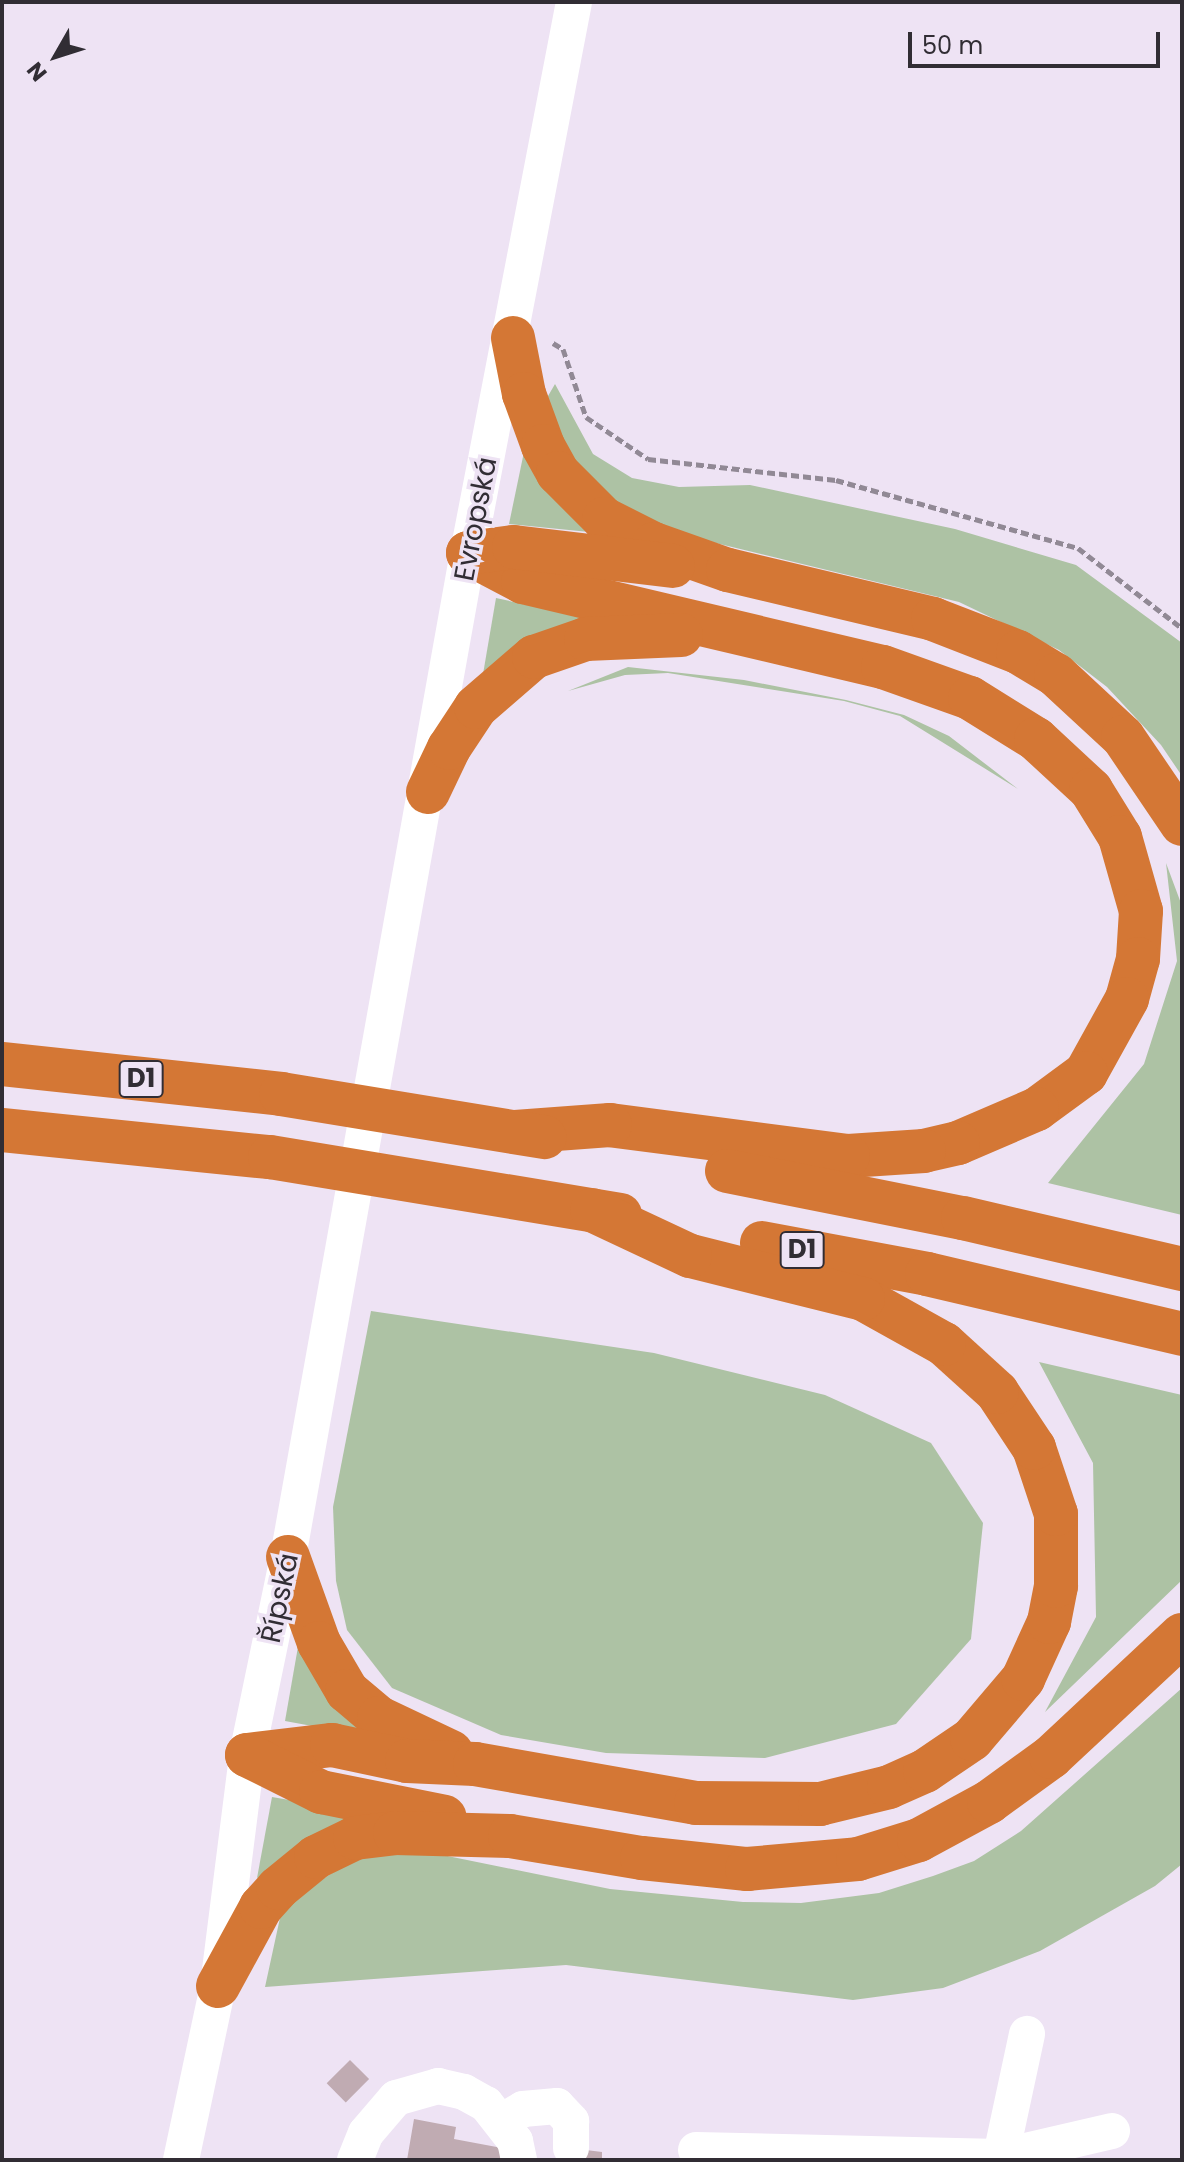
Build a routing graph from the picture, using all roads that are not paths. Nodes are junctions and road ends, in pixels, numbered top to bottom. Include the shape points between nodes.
1 (574, 2) edge
2 (514, 328) junction
3 (468, 553) junction
4 (728, 570) junction
5 (738, 634) junction
6 (428, 792) junction
7 (1182, 824) edge
8 (382, 1037) joint
9 (2, 1064) edge
10 (2, 1130) edge
11 (515, 1132) junction
12 (592, 1210) junction
13 (1182, 1269) edge
14 (1182, 1334) edge
15 (288, 1557) junction
16 (1182, 1635) edge
17 (247, 1755) junction
18 (475, 1764) junction
19 (510, 1836) junction
20 (218, 1986) junction
21 (1027, 2034) dead end
22 (503, 2121) junction
23 (1112, 2131) dead end
24 (571, 2148) dead end
25 (696, 2150) dead end
26 (1000, 2159) edge
27 (181, 2160) edge
28 (355, 2160) edge
29 (519, 2160) edge

1 - 2 street, Evropská
2 - 3 street, Evropská
2 - 4 highway via 524,394 543,446 580,497 628,533
3 - 4 highway via 514,547
3 - 5 highway via 523,582
3 - 6 street, Evropská
4 - 7 highway via 933,619 1018,652 1056,675 1123,737
5 - 6 highway via 586,639 534,657 476,707
5 - 11 highway via 883,667 942,687 1005,717 1078,775 1116,829 1138,889 1141,942 1118,1021 1086,1073 1063,1093 1011,1122 924,1151 795,1153 610,1125
6 - 8 street, Evropská
8 - 15 street, Řípská
9 - 11 highway, D1 via 281,1094
10 - 12 highway, D1 via 270,1157
11 - 13 highway, D1 via 963,1218
12 - 14 highway, D1 via 927,1274
12 - 18 highway via 690,1256 863,1299 916,1326 973,1368 1017,1420 1049,1481 1057,1551 1049,1622 1023,1679 972,1739 925,1771 855,1797 763,1807 719,1805 635,1796
15 - 17 street, Řípská
15 - 18 highway via 319,1643 347,1691 379,1718
16 - 19 highway via 1082,1731 1019,1781 956,1823 888,1852 820,1865 747,1869
17 - 18 highway via 332,1745 407,1761
17 - 19 highway via 321,1792 413,1807
17 - 20 street, Řípská
19 - 20 highway via 395,1833 336,1845 297,1871 261,1907
20 - 27 street, Řípská
21 - 26 street
22 - 24 street via 523,2109 557,2106 571,2121
22 - 28 street via 464,2092 438,2086 415,2089 381,2113
22 - 29 street
23 - 26 street
25 - 26 street

